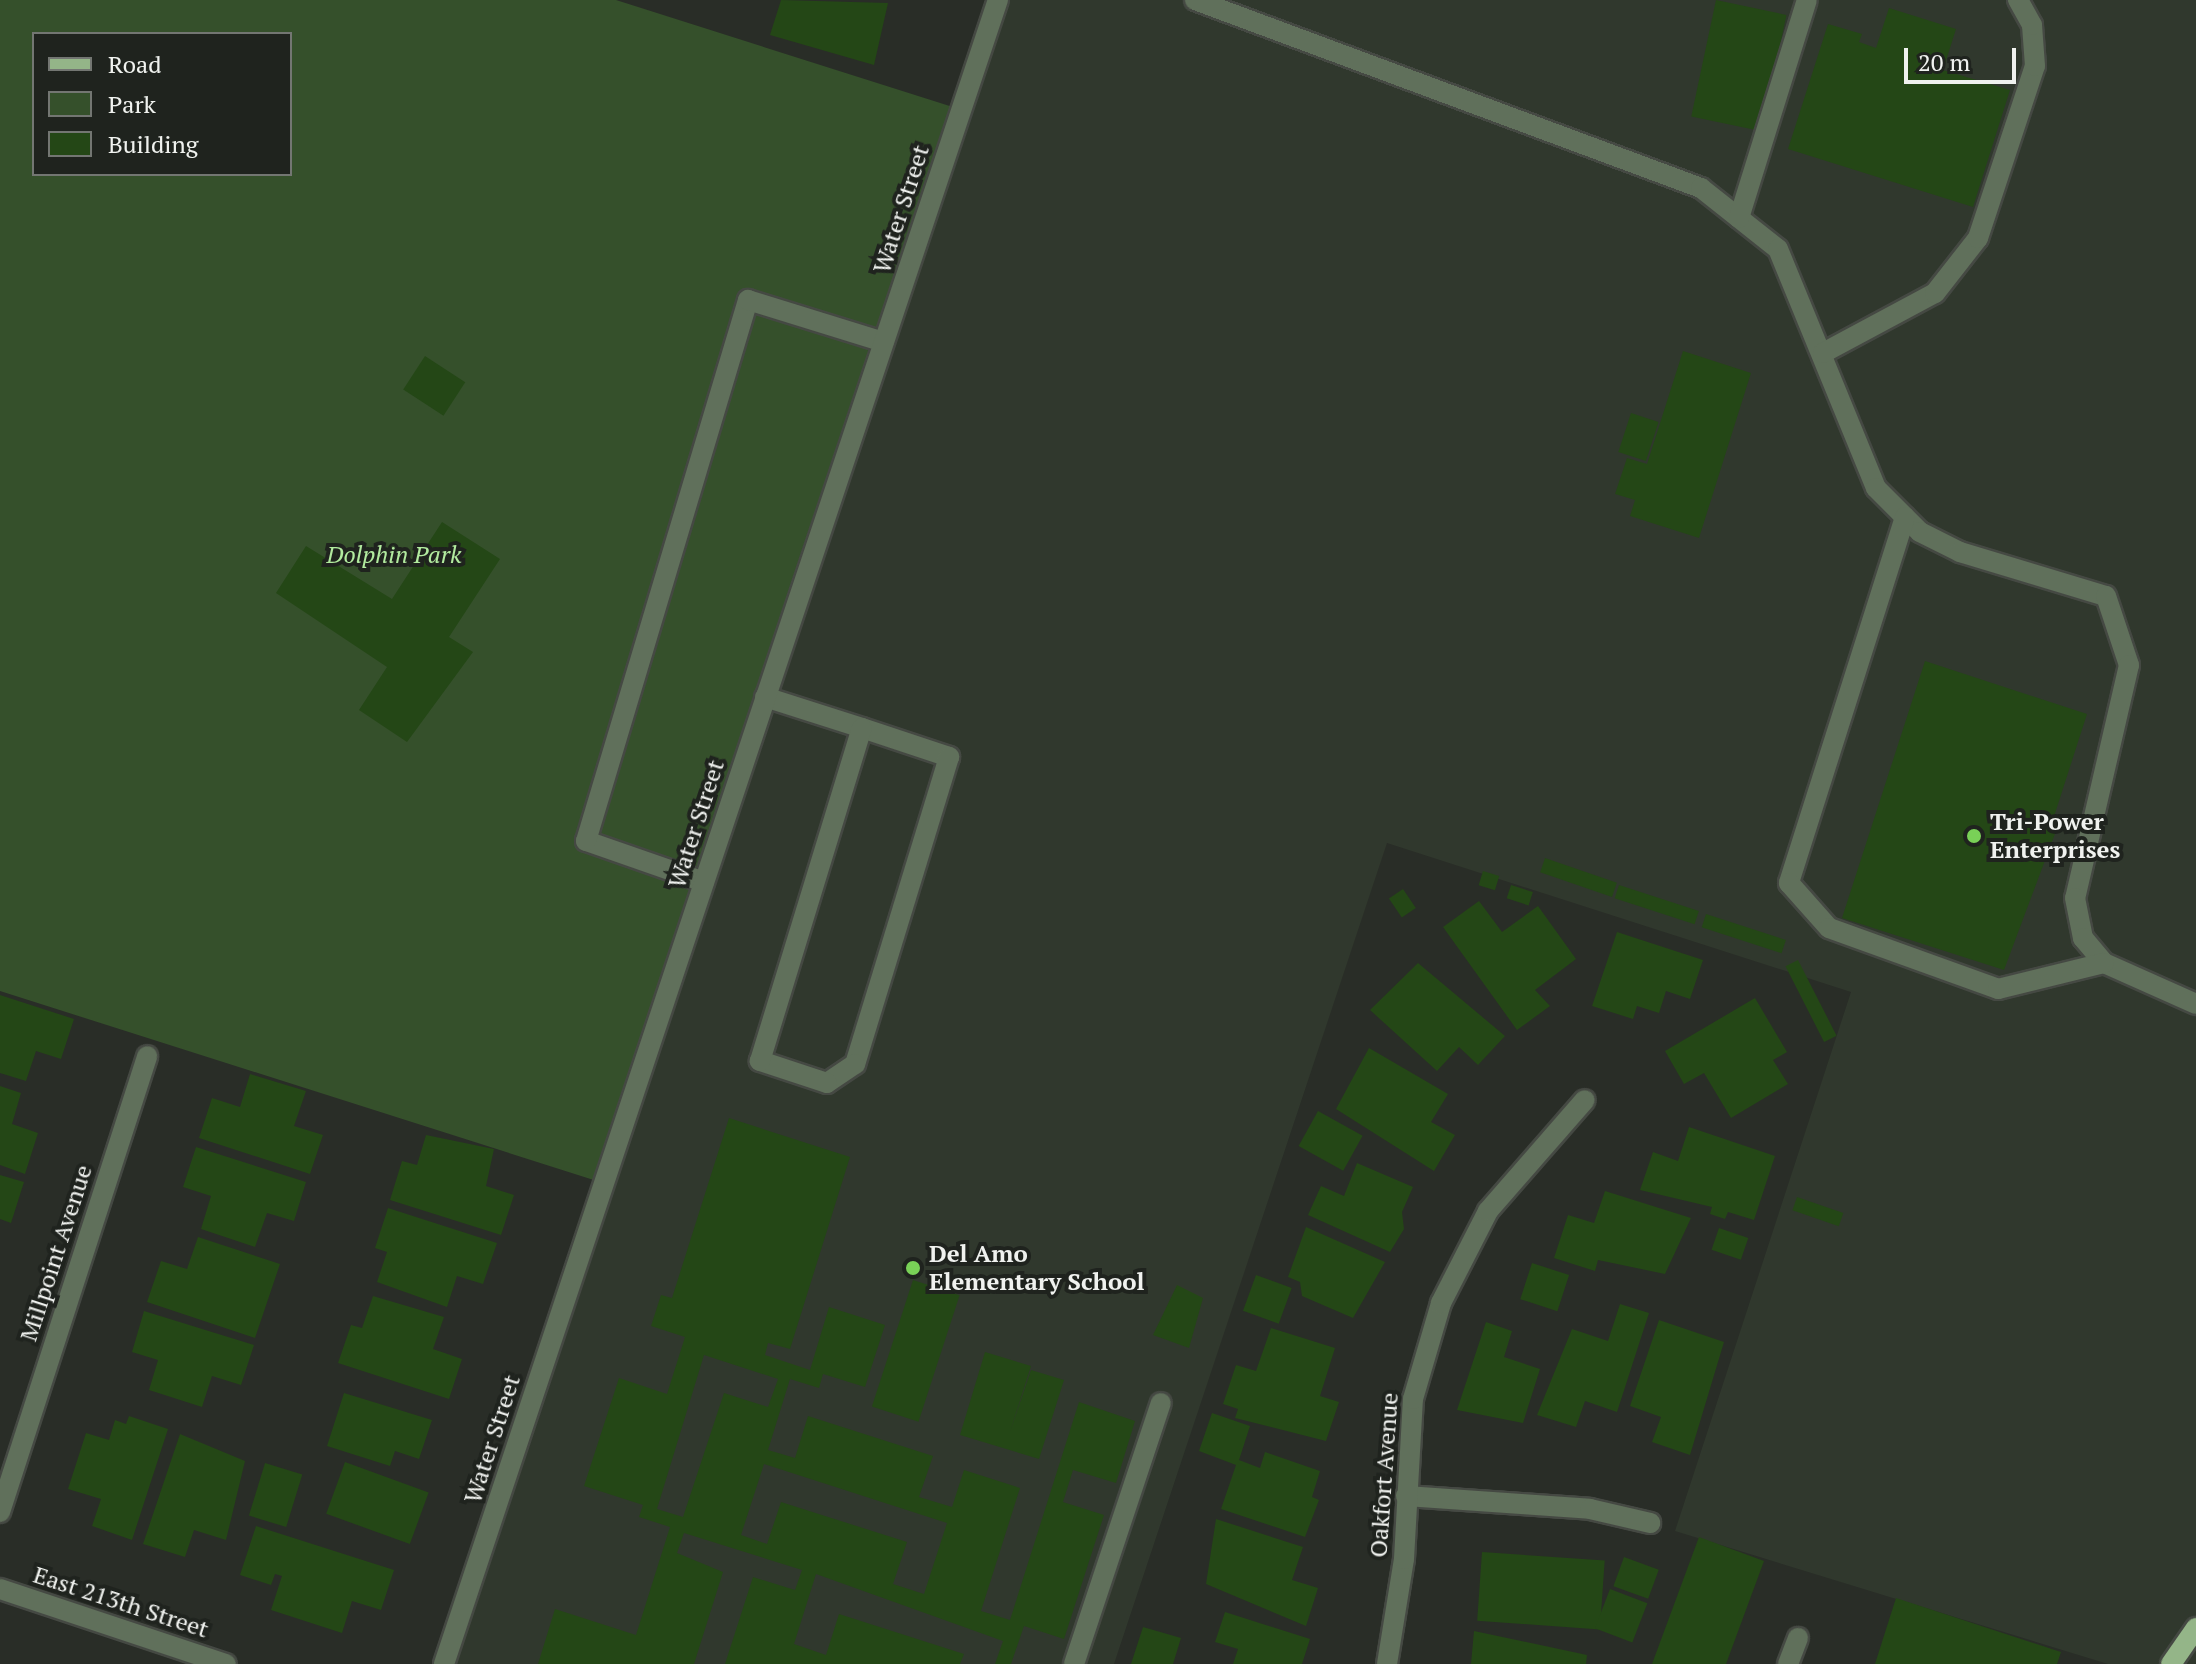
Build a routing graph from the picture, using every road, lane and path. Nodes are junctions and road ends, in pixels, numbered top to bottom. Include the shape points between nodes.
1 (998, 0) edge
2 (1195, 0) edge
3 (1807, 0) edge
4 (2018, 0) edge
5 (1739, 218) junction
6 (884, 342) junction
7 (1823, 353) junction
8 (1905, 517) junction
9 (765, 697) junction
10 (862, 728) junction
11 (704, 882) junction
12 (2104, 963) junction
13 (2196, 1004) edge
14 (147, 1056) dead end
15 (1585, 1100) dead end
16 (1161, 1403) dead end
17 (1406, 1496) junction
18 (0, 1512) edge
19 (1650, 1523) dead end
20 (0, 1589) edge
21 (2196, 1628) edge
22 (1798, 1638) dead end
23 (214, 1662) edge
24 (444, 1664) edge
25 (1074, 1664) edge
26 (1387, 1664) edge
27 (1788, 1664) edge
28 (2171, 1664) edge

1 - 6 street, Water Street
2 - 5 street via 1585,140 1701,188
3 - 5 street
4 - 7 street via 2032,25 2035,66 1978,238 1935,293
5 - 7 street via 1778,249
6 - 9 street, Water Street
6 - 11 street via 748,300 586,841
7 - 8 street via 1876,488
8 - 12 street via 1960,552 2106,596 2121,628 2129,665 2075,898 2083,938
8 - 12 street via 1789,883 1829,928 1998,989
9 - 10 street
9 - 11 street, Water Street
10 - 10 street via 949,757 855,1064 837,1082 813,1080 760,1061
11 - 24 street, Water Street
12 - 13 street
14 - 18 street, Millpoint Avenue
15 - 17 street, Oakfort Avenue via 1525,1164 1461,1256 1413,1399
16 - 25 street
17 - 19 street via 1590,1509
17 - 26 street, Oakfort Avenue
20 - 23 street, East 213th Street
21 - 28 main road
22 - 27 street

